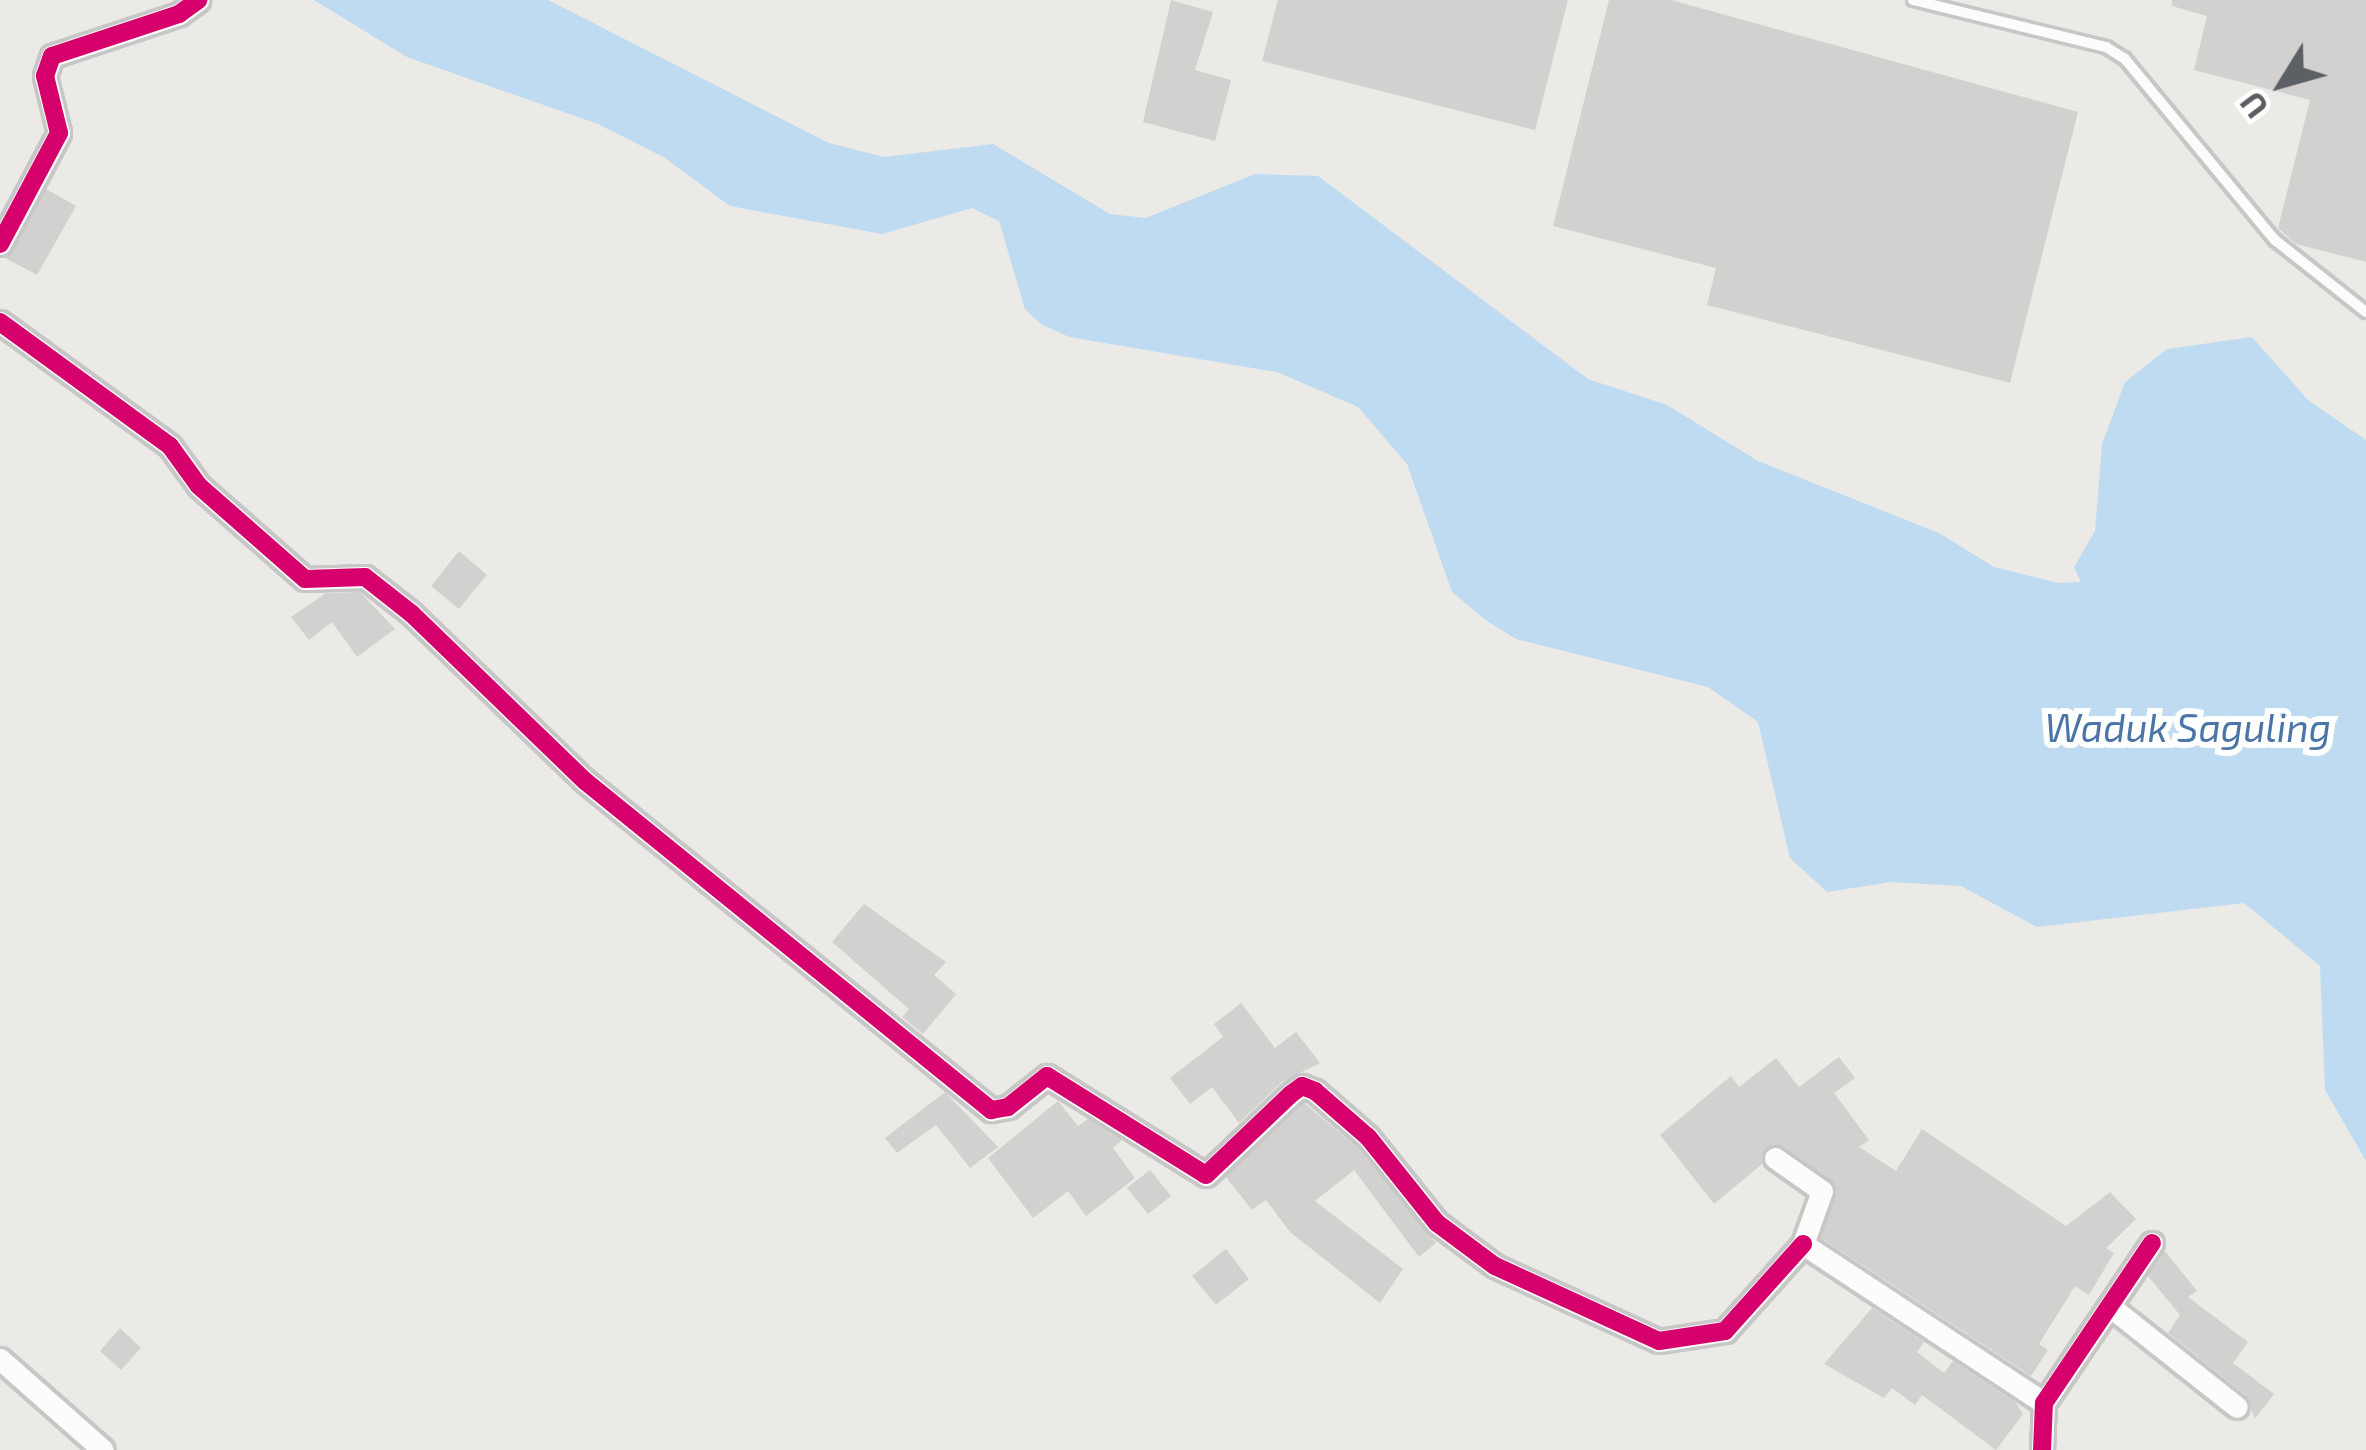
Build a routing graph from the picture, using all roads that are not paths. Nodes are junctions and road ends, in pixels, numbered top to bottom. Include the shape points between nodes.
1 (198, 0) edge
2 (1913, 0) edge
3 (0, 244) edge
4 (2366, 313) edge
5 (0, 322) edge
6 (1775, 1158) dead end
7 (2152, 1243) dead end
8 (1803, 1244) junction
9 (2112, 1309) junction
10 (0, 1359) edge
11 (2044, 1403) junction
12 (2237, 1407) dead end
13 (103, 1450) edge
14 (2042, 1450) edge

1 - 3 street via 179,14 52,56 45,76 59,133
2 - 4 lane via 2106,47 2125,59 2275,239
5 - 8 street via 170,446 200,486 305,579 365,577 412,614 585,781 991,1110 1008,1107 1047,1076 1206,1175 1302,1086 1367,1137 1437,1223 1495,1266 1658,1341 1725,1331
6 - 8 street via 1822,1191
7 - 9 street
8 - 11 street
9 - 11 street
9 - 12 street
10 - 13 street
11 - 14 street

